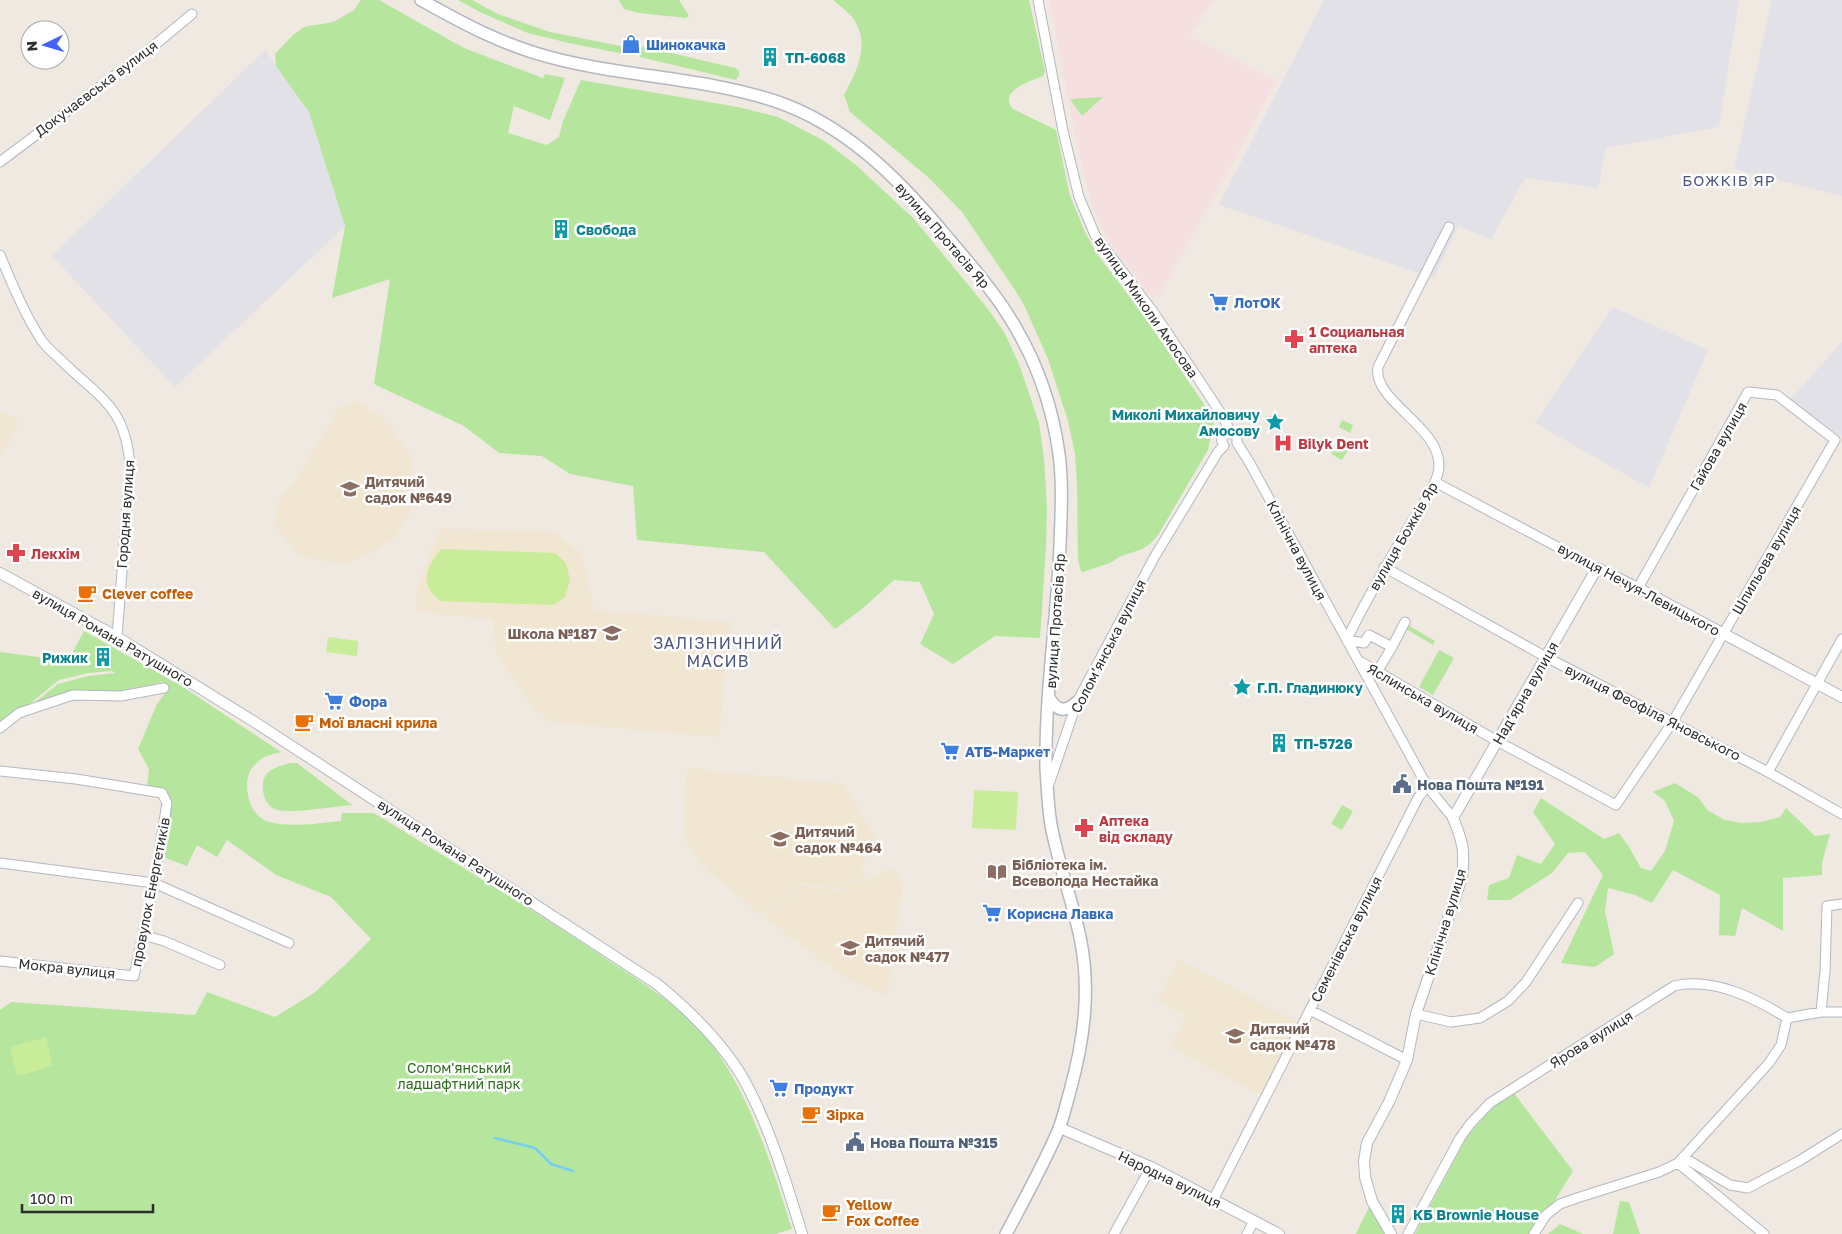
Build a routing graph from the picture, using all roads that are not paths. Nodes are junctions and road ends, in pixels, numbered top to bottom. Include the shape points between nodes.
1 (421, 0) edge
2 (1038, 0) edge
3 (192, 14) dead end
4 (0, 162) edge
5 (1449, 227) dead end
6 (0, 255) edge
7 (1231, 432) junction
8 (1835, 440) joint
9 (1237, 443) junction
10 (1224, 446) junction
11 (1435, 482) junction
12 (1384, 568) junction
13 (1597, 568) junction
14 (0, 573) edge
15 (1638, 588) junction
16 (1405, 622) dead end
17 (1723, 634) junction
18 (117, 637) junction
19 (1842, 639) edge
20 (1347, 640) junction
21 (1392, 647) junction
22 (1546, 657) junction
23 (1360, 662) junction
24 (1377, 672) junction
25 (1816, 684) junction
26 (164, 688) dead end
27 (1842, 697) edge
28 (1049, 698) junction
29 (1077, 702) junction
30 (1672, 723) junction
31 (0, 728) edge
32 (1497, 741) junction
33 (0, 771) edge
34 (1768, 772) junction
35 (1427, 786) junction
36 (1047, 789) junction
37 (1616, 805) joint
38 (1842, 814) edge
39 (1453, 818) junction
40 (0, 863) edge
41 (154, 883) junction
42 (1578, 902) dead end
43 (1842, 904) edge
44 (143, 935) junction
45 (289, 943) dead end
46 (0, 961) edge
47 (220, 965) dead end
48 (134, 976) joint
49 (1310, 1010) junction
50 (1821, 1012) junction
51 (1842, 1012) edge
52 (1416, 1014) junction
53 (1787, 1018) junction
54 (1407, 1060) junction
55 (1060, 1128) junction
56 (1842, 1134) edge
57 (1680, 1160) junction
58 (1151, 1167) junction
59 (1213, 1200) junction
60 (1254, 1221) junction
61 (802, 1234) edge
62 (1006, 1234) edge
63 (1114, 1234) edge
64 (1248, 1234) edge
65 (1279, 1234) edge
66 (1391, 1234) edge
67 (1408, 1234) edge
68 (1534, 1234) edge
69 (1764, 1234) edge

1 - 28 main road, вулиця Протасів Яр via 500,41 548,57 735,90 790,107 850,140 912,196 1004,309 1028,351 1048,404 1060,458 1062,498
2 - 7 street, вулиця Миколи Амосова via 1079,196 1096,235 1154,313
3 - 4 street, Докучаєвська вулиця
5 - 11 street, вулиця Божків Яр via 1377,372 1384,389 1424,433 1438,454
6 - 18 street, Городня вулиця via 43,343 108,402 124,429 130,465
7 - 9 street via 1237,437
7 - 10 street via 1222,437
8 - 15 street, Гайова вулиця via 1777,395 1748,392
8 - 17 street, Шпильова вулиця
9 - 10 street via 1231,448
9 - 20 street, Клінічна вулиця
10 - 29 street, Соломʼянська вулиця via 1155,556
11 - 12 street, вулиця Божків Яр
11 - 13 street, вулиця Нечуя-Левицького
12 - 20 street, вулиця Божків Яр
12 - 22 street, вулиця Феофіла Яновського
13 - 15 street, вулиця Нечуя-Левицького
13 - 22 street, Надʼярна вулиця
14 - 18 street, вулиця Романа Ратушного
15 - 17 street, вулиця Нечуя-Левицького
16 - 21 street
17 - 25 street, вулиця Нечуя-Левицького
17 - 30 street, Шпильова вулиця
18 - 61 street, вулиця Романа Ратушного via 403,817 681,1003 724,1050 741,1075 769,1136
19 - 25 street
20 - 21 street via 1364,643 1369,634
20 - 23 street, Клінічна вулиця
21 - 24 street
22 - 30 street, вулиця Феофіла Яновського
22 - 32 street, Надʼярна вулиця
23 - 24 street, Яслинська вулиця
23 - 35 street, Клінічна вулиця
24 - 32 street, Яслинська вулиця
25 - 27 street, вулиця Нечуя-Левицького
25 - 34 street
26 - 31 street via 121,696 73,696 19,713
28 - 29 main road via 1059,708 1070,708
28 - 36 main road, вулиця Протасів Яр
29 - 36 street, Соломʼянська вулиця
30 - 34 street, вулиця Феофіла Яновського
30 - 37 street, Шпильова вулиця
32 - 37 street, Яслинська вулиця
32 - 39 street, Надʼярна вулиця
33 - 41 street, провулок Енергетиків via 76,779 162,794 167,802
34 - 38 street, вулиця Феофіла Яновського
35 - 39 street, Клінічна вулиця
35 - 49 street, Семенівська вулиця
36 - 55 main road, Соломʼянська вулиця via 1052,827 1080,935 1086,1001 1078,1063
39 - 52 street, Клінічна вулиця via 1462,840 1462,877
40 - 41 street
41 - 44 street, провулок Енергетиків
41 - 45 street
42 - 52 street via 1526,982 1508,1001 1480,1018 1452,1022
43 - 50 street via 1826,906
44 - 47 street
44 - 48 street, провулок Енергетиків
46 - 48 street, Мокра вулиця
49 - 54 street
49 - 59 street, Семенівська вулиця
50 - 51 street
50 - 53 street
52 - 54 street, Клінічна вулиця
53 - 57 street via 1781,1045 1768,1063
53 - 67 street, Ярова вулиця via 1739,993 1715,986 1689,983 1674,986 1490,1103 1460,1138
54 - 66 street, Клінічна вулиця via 1368,1143 1364,1161 1372,1201
55 - 58 street, Народна вулиця
55 - 62 main road, Соломʼянська вулиця
56 - 57 street via 1748,1188 1730,1186
57 - 68 street via 1659,1172 1560,1204 1546,1215
57 - 69 street
58 - 59 street, Народна вулиця
58 - 63 street
59 - 60 street, Народна вулиця
60 - 64 street
60 - 65 street, Народна вулиця

